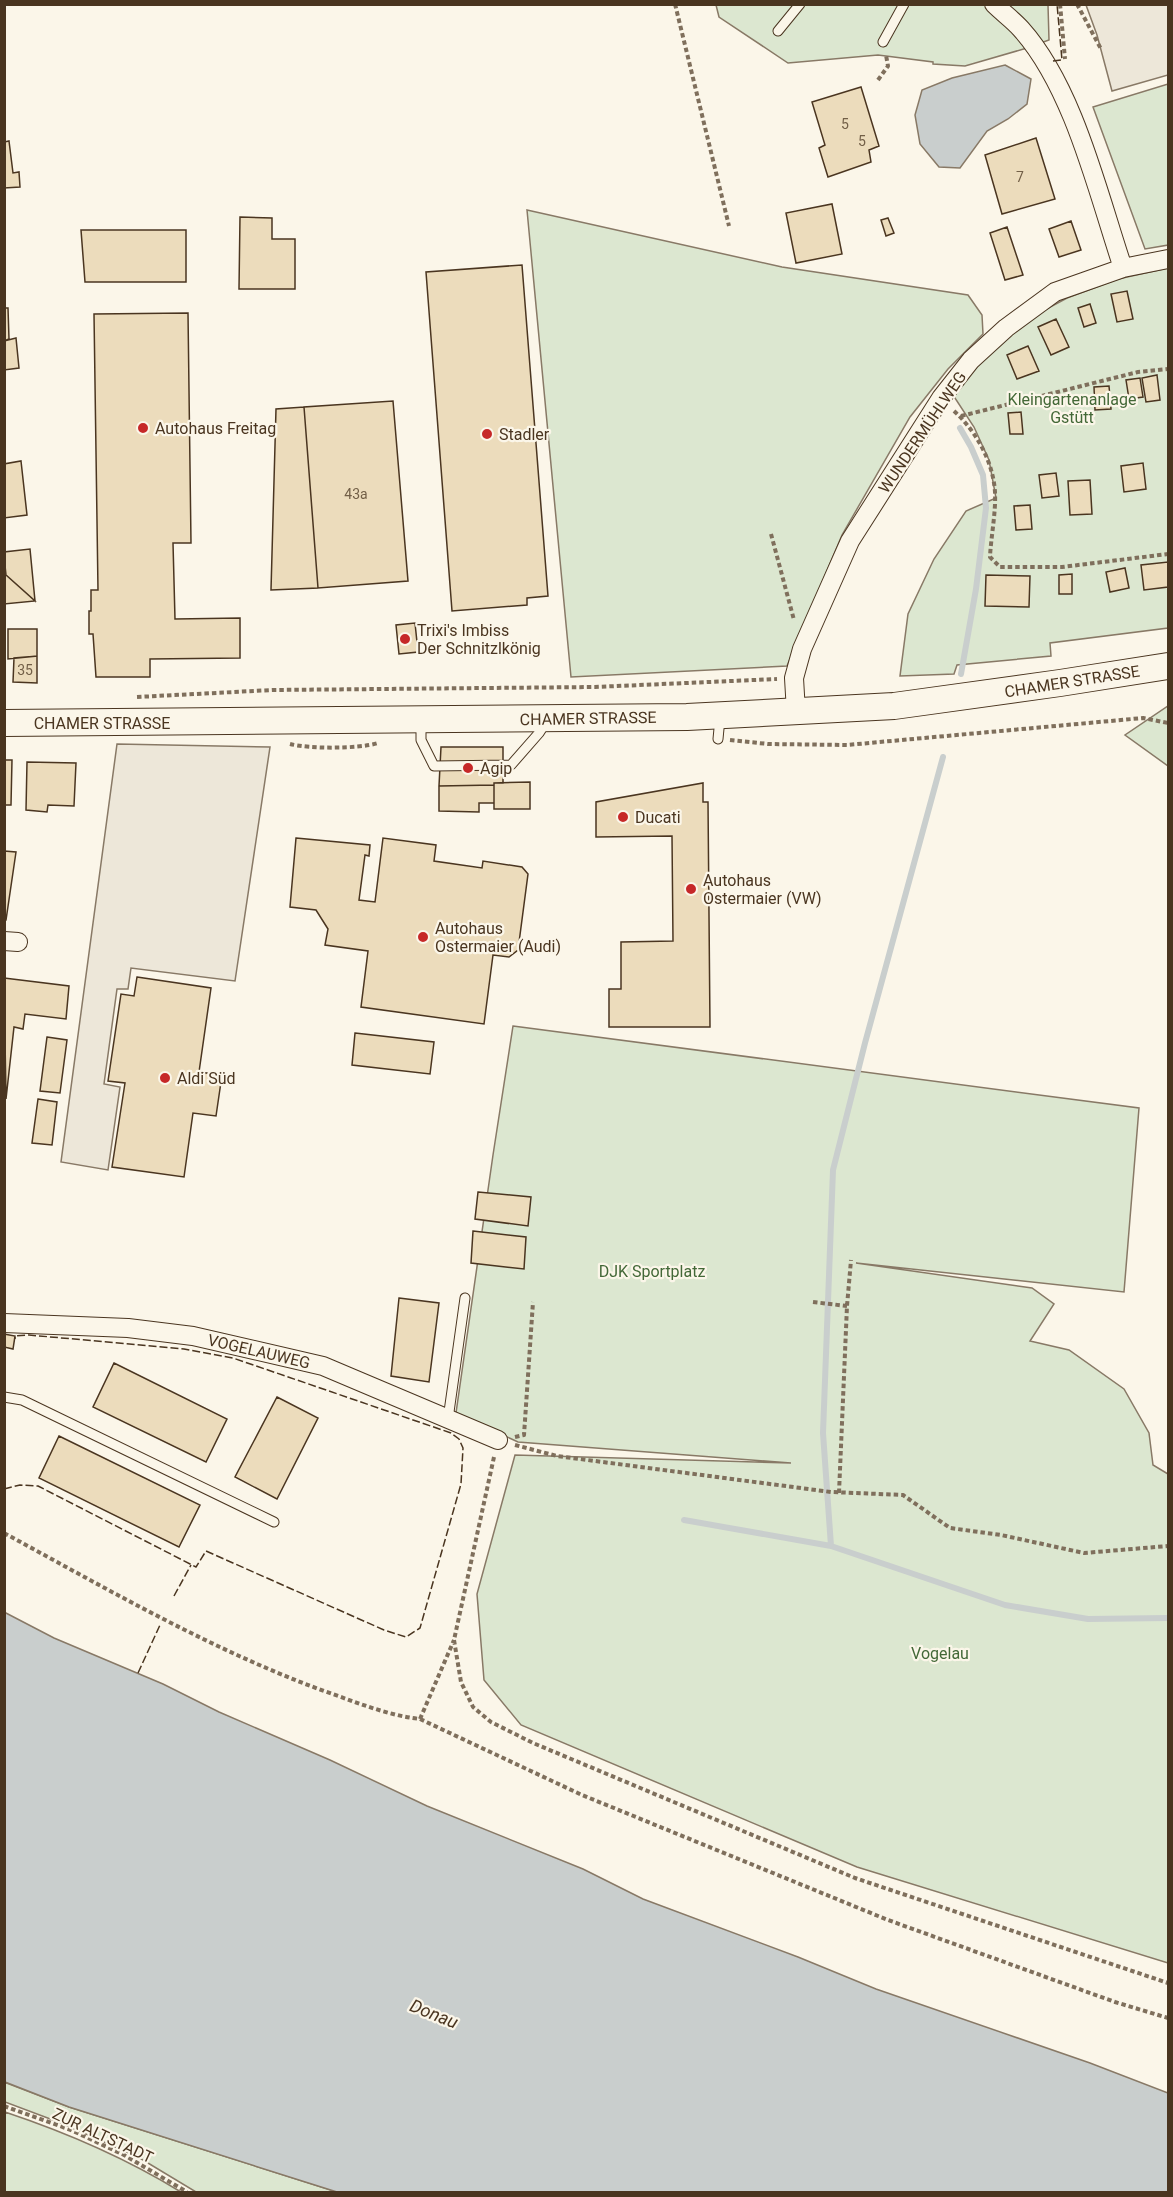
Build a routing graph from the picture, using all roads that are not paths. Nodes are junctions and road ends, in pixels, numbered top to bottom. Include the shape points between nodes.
1 (800, 4) edge
2 (904, 4) edge
3 (994, 4) edge
4 (778, 31) dead end
5 (883, 42) road end
6 (1168, 259) edge
7 (1123, 268) junction
8 (1168, 666) edge
9 (796, 712) junction
10 (549, 718) junction
11 (421, 719) junction
12 (4, 723) edge
13 (465, 1298) dead end
14 (4, 1323) edge
15 (4, 1396) edge
16 (448, 1419) junction
17 (498, 1440) road end
18 (274, 1522) dead end

1 - 4 lane
2 - 5 lane
3 - 7 street via 1021,29 1055,81 1073,118
6 - 7 street, WUNDERMÜHLWEG
7 - 9 street, WUNDERMÜHLWEG via 1055,292 971,360 941,398 850,541 802,649 794,678
8 - 9 main road, CHAMER STRASSE via 894,706
9 - 10 main road, CHAMER STRASSE via 719,727
10 - 11 main road, CHAMER STRASSE
10 - 11 lane via 511,765 500,766 434,766 421,740
11 - 12 main road, CHAMER STRASSE
13 - 16 lane
14 - 16 street, VOGELAUWEG via 128,1328 193,1336 323,1366
15 - 18 lane via 22,1400
16 - 17 street, VOGELAUWEG

